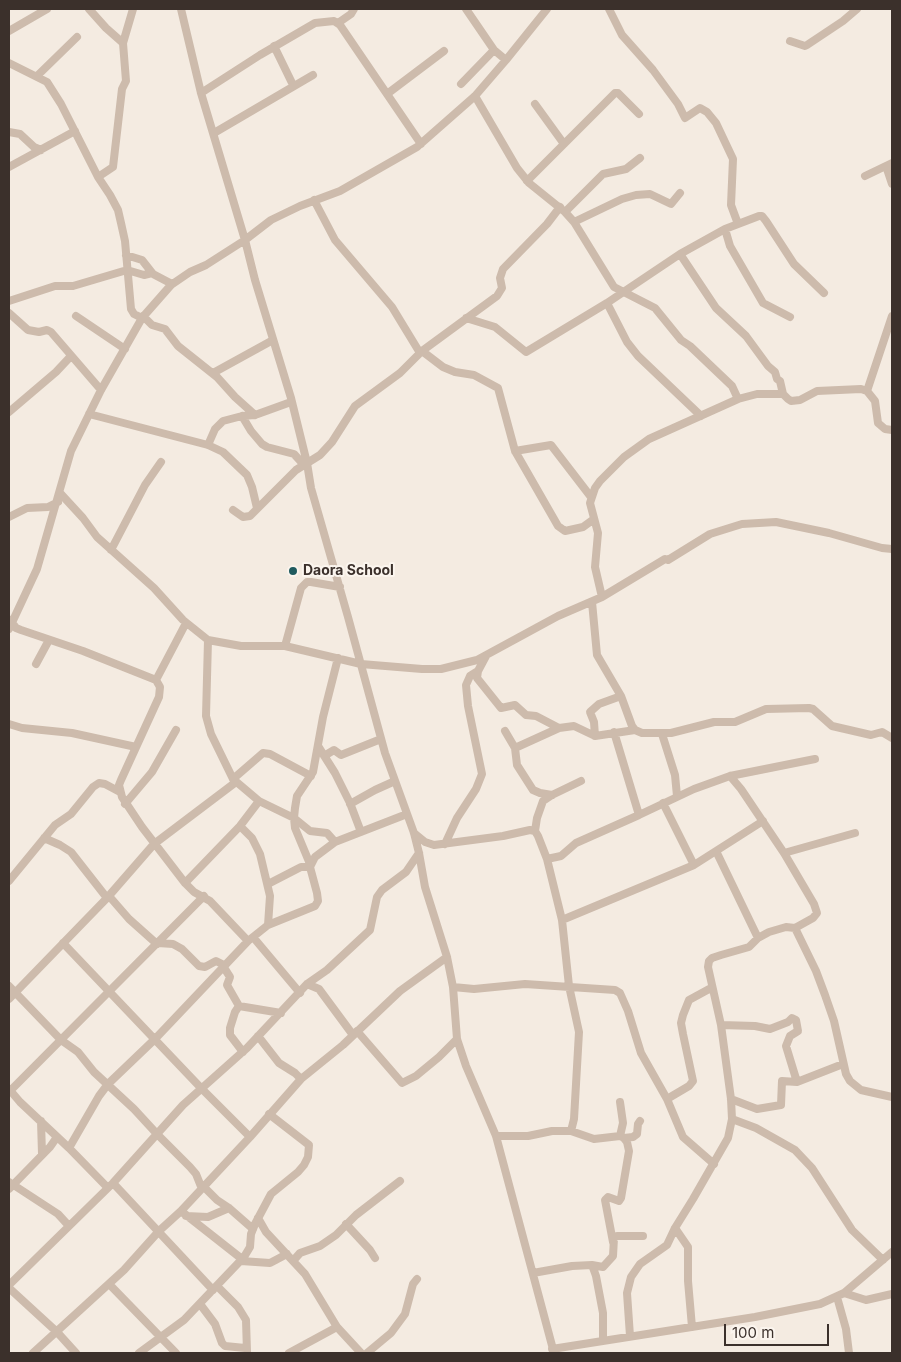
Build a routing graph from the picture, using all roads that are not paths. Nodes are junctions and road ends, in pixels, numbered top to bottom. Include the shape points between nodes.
1 (47, 9) edge
2 (89, 9) edge
3 (133, 9) edge
4 (181, 9) edge
5 (354, 9) edge
6 (466, 9) edge
7 (547, 9) edge
8 (610, 9) edge
9 (857, 9) edge
10 (338, 23) junction
11 (9, 31) edge
12 (78, 37) dead end
13 (790, 41) dead end
14 (123, 43) junction
15 (274, 46) junction
16 (494, 50) junction
17 (444, 51) dead end
18 (506, 60) junction
19 (9, 63) edge
20 (313, 75) dead end
21 (38, 76) junction
22 (461, 84) dead end
23 (293, 85) junction
24 (201, 93) junction
25 (387, 94) junction
26 (475, 96) junction
27 (535, 104) dead end
28 (639, 114) dead end
29 (75, 131) junction
30 (9, 132) edge
31 (214, 133) junction
32 (421, 144) junction
33 (564, 144) junction
34 (41, 150) junction
35 (640, 158) dead end
36 (889, 164) edge
37 (9, 167) edge
38 (865, 176) dead end
39 (98, 177) junction
40 (527, 181) junction
41 (892, 184) edge
42 (680, 193) dead end
43 (314, 200) junction
44 (563, 209) junction
45 (574, 222) junction
46 (738, 224) junction
47 (726, 230) junction
48 (245, 240) junction
49 (680, 254) junction
50 (126, 255) junction
51 (127, 270) junction
52 (152, 273) junction
53 (172, 284) junction
54 (624, 292) junction
55 (824, 293) dead end
56 (9, 301) edge
57 (606, 303) junction
58 (9, 313) edge
59 (76, 316) dead end
60 (892, 316) edge
61 (142, 317) junction
62 (790, 317) dead end
63 (466, 318) junction
64 (273, 340) junction
65 (125, 349) junction
66 (421, 352) junction
67 (70, 356) junction
68 (213, 373) junction
69 (101, 390) junction
70 (867, 391) junction
71 (784, 394) junction
72 (738, 399) junction
73 (292, 402) junction
74 (9, 412) edge
75 (89, 414) junction
76 (255, 415) junction
77 (242, 416) junction
78 (701, 416) junction
79 (892, 430) edge
80 (208, 446) junction
81 (514, 451) junction
82 (162, 462) dead end
83 (305, 464) junction
84 (591, 497) junction
85 (59, 498) junction
86 (257, 508) junction
87 (234, 510) dead end
88 (9, 517) edge
89 (594, 519) junction
90 (892, 549) edge
91 (111, 550) junction
92 (340, 587) junction
93 (602, 597) junction
94 (592, 602) junction
95 (10, 623) edge
96 (186, 623) junction
97 (49, 640) junction
98 (208, 640) junction
99 (285, 646) junction
100 (486, 656) junction
101 (338, 658) junction
102 (36, 664) dead end
103 (361, 664) junction
104 (478, 671) junction
105 (156, 680) junction
106 (621, 696) junction
107 (9, 724) edge
108 (559, 728) junction
109 (176, 730) dead end
110 (635, 730) junction
111 (505, 731) dead end
112 (614, 732) junction
113 (662, 734) junction
114 (595, 736) junction
115 (892, 738) edge
116 (381, 739) junction
117 (318, 746) junction
118 (136, 747) junction
119 (515, 748) junction
120 (324, 756) junction
121 (816, 759) dead end
122 (311, 776) junction
123 (730, 776) junction
124 (235, 780) junction
125 (395, 781) junction
126 (581, 781) dead end
127 (120, 792) junction
128 (552, 795) junction
129 (677, 796) junction
130 (259, 801) junction
131 (663, 803) junction
132 (125, 804) junction
133 (350, 804) junction
134 (407, 814) junction
135 (639, 815) junction
136 (294, 818) junction
137 (763, 821) junction
138 (240, 826) junction
139 (535, 831) junction
140 (360, 832) junction
141 (414, 834) junction
142 (855, 834) dead end
143 (44, 838) junction
144 (335, 842) junction
145 (154, 844) junction
146 (446, 844) junction
147 (716, 851) junction
148 (419, 853) junction
149 (784, 854) junction
150 (547, 859) junction
151 (694, 865) junction
152 (310, 866) junction
153 (9, 875) edge
154 (9, 880) edge
155 (185, 883) junction
156 (268, 884) junction
157 (204, 896) junction
158 (108, 897) junction
159 (562, 920) junction
160 (268, 925) junction
161 (795, 928) junction
162 (758, 938) junction
163 (251, 939) junction
164 (63, 942) junction
165 (158, 943) junction
166 (447, 957) junction
167 (224, 966) junction
168 (307, 984) junction
169 (9, 986) edge
170 (569, 986) junction
171 (453, 987) junction
172 (711, 988) junction
173 (109, 991) junction
174 (300, 993) junction
175 (12, 996) edge
176 (239, 1006) junction
177 (281, 1013) junction
178 (721, 1025) junction
179 (355, 1033) junction
180 (258, 1036) junction
181 (155, 1039) junction
182 (457, 1039) junction
183 (61, 1040) junction
184 (242, 1052) junction
185 (843, 1064) junction
186 (301, 1079) junction
187 (798, 1082) junction
188 (108, 1084) junction
189 (201, 1088) junction
190 (9, 1090) edge
191 (892, 1097) edge
192 (667, 1099) junction
193 (731, 1099) junction
194 (620, 1102) dead end
195 (270, 1114) junction
196 (732, 1119) junction
197 (41, 1121) junction
198 (640, 1121) dead end
199 (571, 1131) junction
200 (157, 1134) junction
201 (496, 1136) junction
202 (57, 1137) junction
203 (622, 1137) junction
204 (250, 1138) junction
205 (69, 1148) junction
206 (42, 1154) junction
207 (714, 1164) junction
208 (400, 1181) dead end
209 (111, 1185) junction
210 (10, 1186) edge
211 (203, 1188) junction
212 (229, 1208) junction
213 (184, 1214) junction
214 (258, 1218) junction
215 (346, 1224) junction
216 (69, 1226) junction
217 (675, 1228) junction
218 (253, 1229) junction
219 (159, 1232) junction
220 (643, 1236) dead end
221 (613, 1242) junction
222 (892, 1252) edge
223 (287, 1254) junction
224 (375, 1258) dead end
225 (242, 1260) junction
226 (883, 1260) junction
227 (294, 1261) junction
228 (592, 1265) junction
229 (533, 1274) junction
230 (417, 1279) dead end
231 (110, 1285) junction
232 (9, 1286) edge
233 (215, 1288) junction
234 (892, 1294) edge
235 (840, 1295) junction
236 (200, 1304) junction
237 (337, 1327) junction
238 (692, 1327) junction
239 (57, 1332) junction
240 (630, 1336) junction
241 (161, 1337) junction
242 (603, 1341) junction
243 (553, 1351) edge
244 (33, 1353) edge
245 (76, 1353) edge
246 (139, 1353) edge
247 (176, 1353) edge
248 (247, 1353) edge
249 (289, 1353) edge
250 (361, 1353) edge
251 (367, 1353) edge
252 (849, 1353) edge

1 - 11 street
2 - 14 street
3 - 14 street
4 - 24 street
5 - 10 street
6 - 16 street
7 - 18 street
8 - 46 street via 622,35 653,70 686,118 700,108 716,123 733,159 731,205
9 - 13 street via 805,46
10 - 15 street via 315,23
10 - 25 street
12 - 21 street
14 - 39 street via 126,81 122,89 113,167
15 - 23 street
15 - 24 street
16 - 18 street
16 - 22 street
17 - 25 street
18 - 26 street
19 - 21 street
20 - 23 street
21 - 29 street via 53,90
23 - 31 street
24 - 31 street
25 - 32 street
26 - 32 street
26 - 40 street via 516,168
27 - 33 street
28 - 33 street via 616,92
29 - 34 street
29 - 39 street
30 - 34 street via 18,133
31 - 48 street
32 - 43 street via 340,191
33 - 40 street
34 - 37 street
35 - 44 street via 626,170 604,174
36 - 38 street
36 - 41 street
39 - 50 street via 118,210
40 - 44 street
42 - 45 street via 671,204 650,194 636,195
43 - 48 street via 271,220
43 - 66 street via 334,240 392,308
44 - 45 street
44 - 63 street via 502,269 500,293
45 - 54 street via 612,284
46 - 47 street
46 - 55 street via 762,216 794,264
47 - 49 street
47 - 62 street via 732,251 763,303
48 - 53 street
48 - 64 street
49 - 54 street
49 - 71 street via 716,308 746,336 774,372
50 - 51 street
50 - 52 street via 142,260
51 - 52 street via 144,275
51 - 56 street via 73,286 55,286
51 - 61 street via 131,309
52 - 53 street
53 - 61 street
54 - 57 street
54 - 72 street via 655,308 681,340 732,386
57 - 63 street via 526,352 495,327
57 - 78 street via 638,356
58 - 67 street via 28,330 47,330
59 - 65 street
60 - 70 street
61 - 65 street
61 - 68 street via 165,330 178,346
63 - 66 street
64 - 68 street
64 - 73 street
65 - 69 street
66 - 81 street via 443,367 474,375 497,386
66 - 83 street via 400,374 356,406 328,446
67 - 69 street
67 - 74 street
68 - 76 street
69 - 75 street
70 - 71 street via 817,391 791,401
70 - 79 street via 875,401 878,423
71 - 72 street via 758,394
72 - 78 street
73 - 76 street
73 - 83 street
75 - 80 street
75 - 85 street via 71,451
76 - 77 street
77 - 80 street via 220,424
77 - 83 street via 262,444 294,454
78 - 84 street via 649,439 632,451 600,481
80 - 86 street via 223,452 247,475
81 - 84 street via 551,445
81 - 89 street via 558,526 566,531 583,527
82 - 91 street via 145,485
83 - 86 street
83 - 92 street
84 - 89 street via 590,510
85 - 88 street via 48,507 27,508
85 - 91 street via 83,518
85 - 95 street via 37,569
86 - 87 street via 248,517
89 - 93 street via 598,533 595,567
90 - 93 street via 776,522 742,524 710,534
91 - 96 street via 154,588
92 - 99 street via 307,582 301,588
92 - 103 street
93 - 94 street
94 - 100 street via 558,616
94 - 106 street via 597,654
95 - 97 street
96 - 98 street
96 - 105 street
97 - 102 street
97 - 105 street
98 - 99 street via 242,646
98 - 124 street via 206,716 211,734
99 - 101 street
100 - 103 street via 441,669
100 - 104 street
101 - 103 street
101 - 117 street
103 - 116 street
104 - 108 street via 479,682 501,708 515,705 526,715 536,716
104 - 146 street via 470,676 466,685 482,774
105 - 118 street via 160,687 159,698
106 - 110 street
106 - 114 street via 599,704 590,712
107 - 118 street
108 - 114 street via 574,726
108 - 119 street
109 - 132 street via 152,772
110 - 112 street
110 - 113 street
111 - 119 street
112 - 114 street
112 - 135 street
113 - 115 street via 714,722 735,722 766,709 810,708 832,726 871,735 882,732
113 - 129 street via 675,775
116 - 120 street via 341,755 334,750
116 - 125 street
117 - 120 street
117 - 122 street
118 - 127 street via 119,785
119 - 128 street via 517,765 533,790
120 - 133 street
121 - 123 street
122 - 124 street via 264,753
122 - 136 street via 297,796
123 - 129 street
123 - 137 street
124 - 130 street
124 - 145 street
125 - 133 street
125 - 134 street
126 - 128 street
127 - 132 street
127 - 143 street via 105,784 96,784
128 - 139 street via 543,801
129 - 131 street
130 - 136 street
130 - 138 street
131 - 135 street
131 - 151 street
132 - 145 street
133 - 140 street
134 - 140 street
134 - 141 street
135 - 150 street via 576,843 561,856
136 - 144 street via 313,832 327,833
136 - 152 street via 297,835
137 - 147 street
137 - 149 street
138 - 155 street
138 - 156 street via 257,846
139 - 146 street
139 - 150 street
140 - 144 street
141 - 146 street via 429,844
141 - 148 street
142 - 149 street
143 - 154 street
143 - 158 street via 72,852
144 - 152 street via 315,857
145 - 155 street
145 - 158 street
147 - 151 street
147 - 162 street
148 - 166 street via 425,887
148 - 168 street via 406,872 377,897 370,930
149 - 161 street via 816,910 816,916
150 - 159 street
151 - 159 street
152 - 156 street via 301,867
152 - 160 street via 318,901 315,906
153 - 154 street
155 - 157 street
156 - 160 street
157 - 163 street
157 - 165 street
158 - 164 street
158 - 165 street
159 - 170 street
160 - 163 street
161 - 162 street via 786,927
161 - 185 street via 825,995
162 - 172 street via 749,947 709,961
163 - 167 street
163 - 174 street
164 - 173 street
164 - 175 street
165 - 167 street via 173,944 182,949 199,966 216,961
165 - 173 street
166 - 171 street
166 - 179 street via 400,991
167 - 176 street via 230,977 227,985
167 - 181 street
168 - 174 street
168 - 179 street via 319,989 345,1026
169 - 175 street
170 - 171 street
170 - 192 street via 620,993 640,1053
170 - 199 street via 580,1039
171 - 182 street
172 - 178 street
172 - 192 street via 688,1000 681,1023 693,1081
173 - 181 street
173 - 183 street
174 - 177 street
175 - 183 street
176 - 177 street
176 - 184 street via 230,1035
177 - 180 street
178 - 187 street via 770,1029 792,1018 796,1020 798,1031 790,1036 786,1046
178 - 193 street
179 - 182 street via 402,1083 439,1058
179 - 186 street
180 - 184 street
180 - 186 street via 279,1063
181 - 188 street
181 - 189 street
182 - 201 street
183 - 188 street via 78,1052
183 - 190 street
184 - 189 street
185 - 187 street
185 - 191 street via 855,1087
186 - 195 street
187 - 193 street via 781,1081 781,1105 757,1109
188 - 200 street
188 - 205 street
189 - 200 street
189 - 204 street
190 - 197 street
192 - 207 street via 683,1137
193 - 196 street
194 - 203 street
195 - 204 street
195 - 214 street via 310,1147 304,1165 271,1194
196 - 207 street via 728,1138
196 - 226 street via 756,1128 795,1150 812,1168 852,1230
197 - 202 street
197 - 206 street
198 - 203 street via 638,1134
199 - 201 street
199 - 203 street via 594,1139
200 - 209 street
200 - 211 street via 193,1170
201 - 229 street
202 - 205 street
202 - 206 street
203 - 221 street via 629,1151 621,1198 608,1197 605,1200
204 - 211 street
205 - 209 street
206 - 210 street
207 - 217 street
208 - 215 street
209 - 216 street
209 - 219 street
210 - 216 street via 58,1214
211 - 212 street
211 - 213 street
212 - 213 street via 208,1217
212 - 218 street
213 - 219 street
213 - 225 street
214 - 218 street
214 - 223 street via 266,1232
215 - 224 street
215 - 227 street via 320,1246 305,1250
216 - 232 street
217 - 238 street via 688,1247
217 - 240 street via 667,1245 640,1264 631,1277 627,1293
218 - 225 street via 250,1247
219 - 231 street
219 - 233 street
220 - 221 street via 617,1236
221 - 228 street via 613,1256 604,1267
222 - 226 street
223 - 225 street via 270,1263
223 - 227 street
225 - 233 street
226 - 235 street
227 - 237 street
228 - 229 street
228 - 242 street via 603,1313
229 - 243 street
230 - 251 street via 405,1314 391,1333
231 - 239 street
231 - 241 street
232 - 239 street
233 - 236 street
233 - 248 street via 238,1307 246,1320
234 - 235 street via 866,1300
235 - 238 street via 820,1304
235 - 252 street
236 - 241 street
236 - 248 street via 215,1324 222,1343 245,1348
237 - 249 street
237 - 250 street
238 - 240 street
239 - 244 street
239 - 245 street
240 - 242 street
241 - 246 street
241 - 247 street
242 - 243 street

